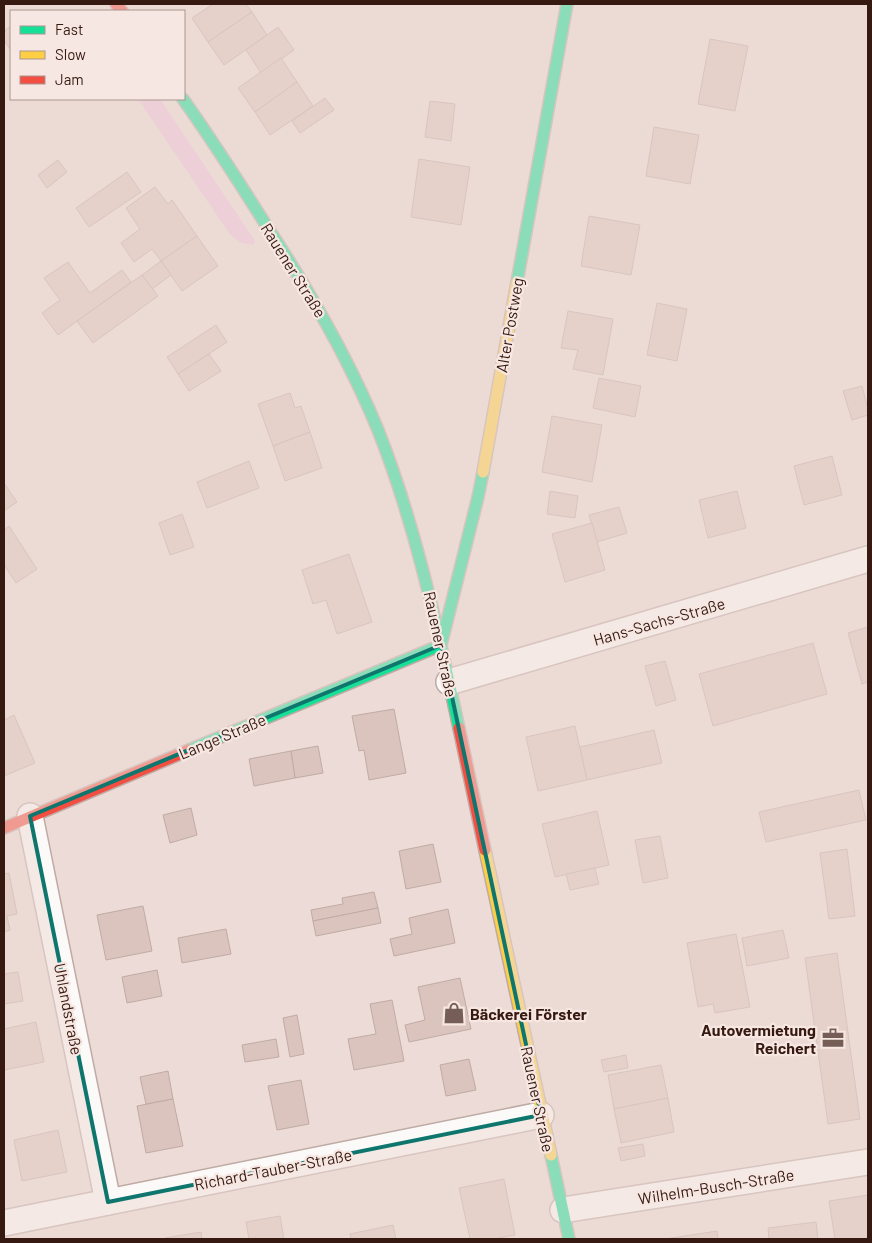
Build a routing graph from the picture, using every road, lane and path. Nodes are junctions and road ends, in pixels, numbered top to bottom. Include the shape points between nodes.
1 (567, 4) edge
2 (184, 100) edge
3 (868, 559) edge
4 (441, 645) junction
5 (449, 682) junction
6 (30, 816) junction
7 (4, 828) edge
8 (541, 1115) junction
9 (868, 1162) edge
10 (108, 1202) junction
11 (563, 1210) junction
12 (4, 1222) edge
13 (569, 1239) edge

1 - 4 main road, Alter Postweg via 478,497
2 - 4 main road, Rauener Straße via 312,296 348,362 372,415 409,518
3 - 5 street, Hans-Sachs-Straße
4 - 5 main road, Rauener Straße
4 - 6 main road, Lange Straße
5 - 8 main road, Rauener Straße
6 - 7 main road, Lange Straße
6 - 10 street, Uhlandstraße
8 - 10 street, Richard-Tauber-Straße
8 - 11 main road, Rauener Straße
9 - 11 street, Wilhelm-Busch-Straße
10 - 12 street, Richard-Tauber-Straße
11 - 13 main road, Rauener Straße

